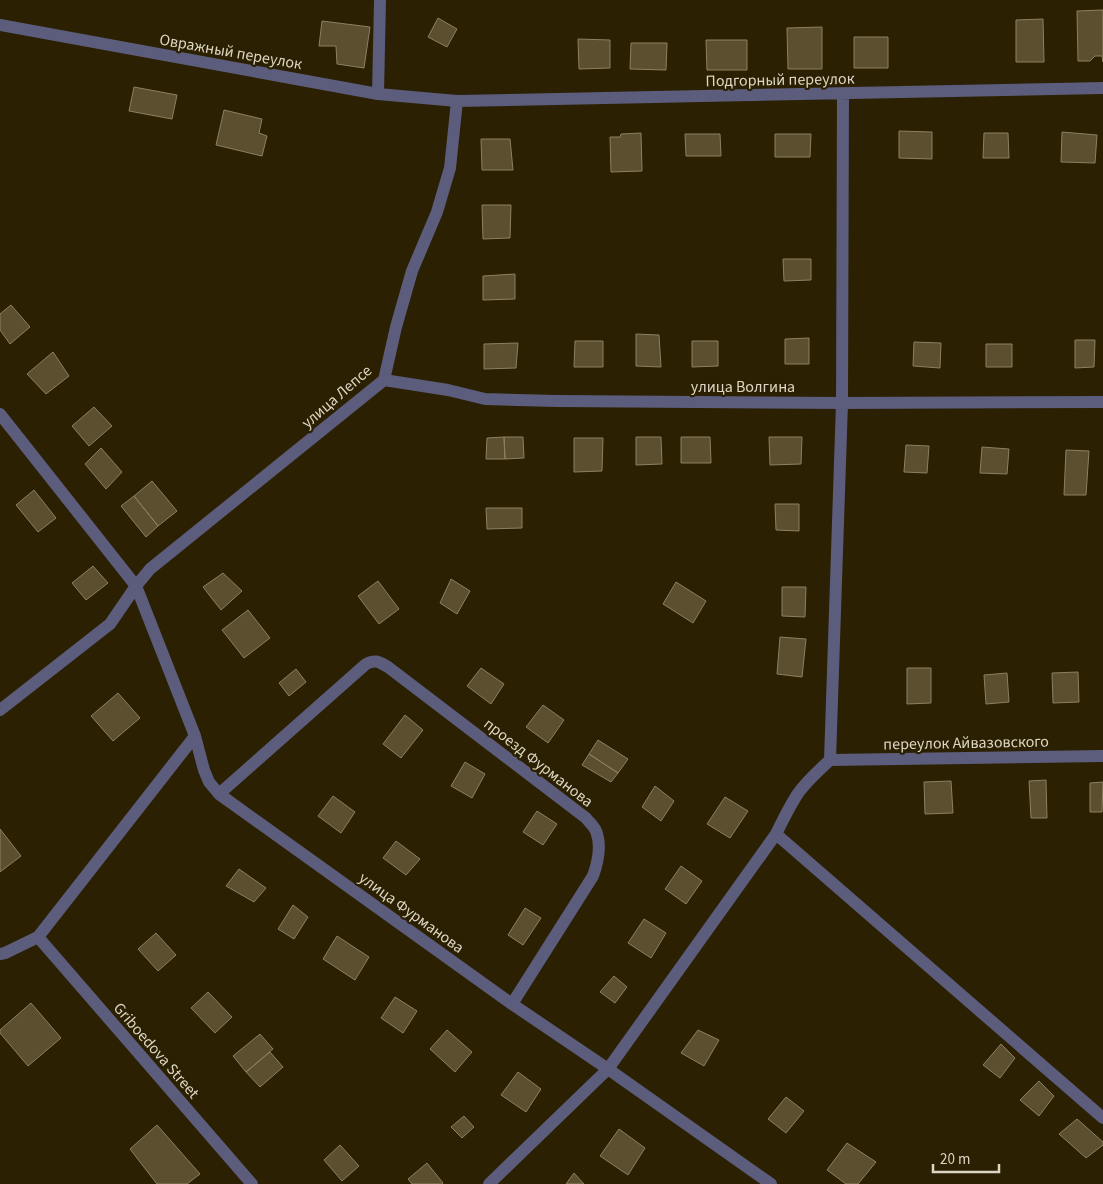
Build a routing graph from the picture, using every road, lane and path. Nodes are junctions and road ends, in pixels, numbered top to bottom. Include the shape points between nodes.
1 (380, 0) edge
2 (0, 25) edge
3 (1103, 88) edge
4 (378, 94) junction
5 (843, 94) junction
6 (457, 102) junction
7 (384, 380) junction
8 (842, 402) junction
9 (1103, 402) edge
10 (0, 414) edge
11 (136, 586) junction
12 (0, 710) edge
13 (195, 736) junction
14 (1103, 756) edge
15 (830, 760) junction
16 (219, 794) junction
17 (776, 834) junction
18 (38, 937) junction
19 (0, 954) edge
20 (512, 1004) junction
21 (608, 1069) junction
22 (1103, 1118) edge
23 (252, 1184) edge
24 (489, 1184) edge
25 (771, 1184) edge

1 - 4 street
2 - 4 street, Овражный переулок
3 - 5 street, Подгорный переулок
4 - 6 street, Овражный переулок
5 - 6 street, Подгорный переулок
5 - 8 street
6 - 7 street, улица Лепсе via 450,168 437,212 412,270
7 - 8 street, улица Волгина via 485,399
7 - 11 street, улица Лепсе via 150,569
8 - 9 street, улица Волгина
8 - 15 street
10 - 11 street
11 - 12 street, улица Лепсе via 110,624
11 - 13 street, улица Фурманова
13 - 16 street, улица Фурманова via 204,770
13 - 18 street
14 - 15 street, переулок Айвазовского
15 - 17 street via 800,791
16 - 20 street, улица Фурманова
16 - 20 street, проезд Фурманова via 366,664 380,662 388,667 586,818 596,830 598,861 593,876
17 - 21 street
17 - 22 street
18 - 19 street
18 - 23 street, Griboedova Street
20 - 21 street, улица Фурманова
21 - 24 street
21 - 25 street, улица Фурманова

